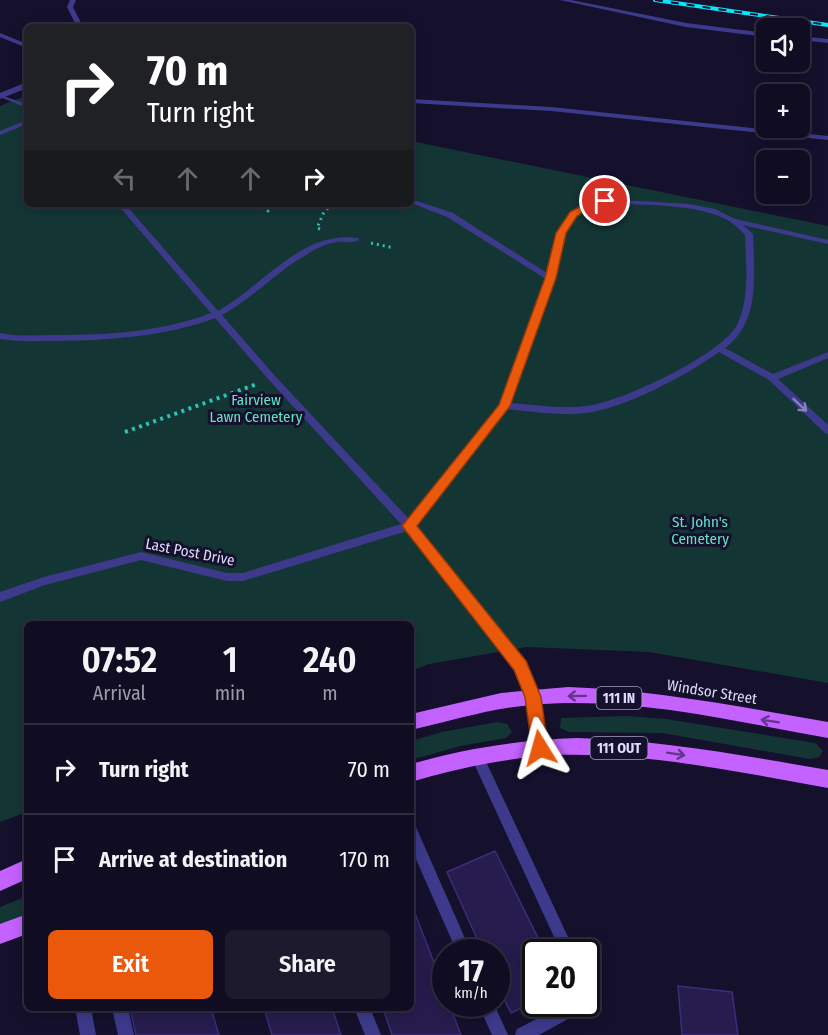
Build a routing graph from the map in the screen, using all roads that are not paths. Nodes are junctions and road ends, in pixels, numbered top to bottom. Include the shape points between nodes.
1 (73, 0) edge
2 (563, 0) edge
3 (78, 24) edge
4 (756, 34) edge
5 (0, 35) edge
6 (810, 39) edge
7 (828, 41) edge
8 (24, 45) edge
9 (24, 86) edge
10 (1, 96) edge
11 (414, 101) edge
12 (24, 105) edge
13 (24, 123) edge
14 (0, 133) edge
15 (828, 138) edge
16 (414, 202) edge
17 (124, 207) edge
18 (734, 221) junction
19 (355, 240) road end
20 (828, 242) edge
21 (550, 278) junction
22 (217, 314) junction
23 (0, 336) edge
24 (720, 349) junction
25 (828, 355) edge
26 (772, 378) junction
27 (504, 406) junction
28 (828, 431) edge
29 (409, 526) junction
30 (0, 597) edge
31 (533, 697) junction
32 (414, 721) edge
33 (828, 730) edge
34 (540, 748) junction
35 (477, 757) junction
36 (414, 771) edge
37 (828, 779) edge
38 (414, 839) edge
39 (24, 870) edge
40 (0, 881) edge
41 (24, 925) edge
42 (0, 934) edge
43 (458, 939) edge
44 (562, 939) edge
45 (84, 1011) edge
46 (121, 1011) edge
47 (363, 1011) edge
48 (492, 1017) edge
49 (557, 1017) edge
50 (88, 1035) edge
51 (126, 1035) edge
52 (373, 1035) edge
53 (500, 1035) edge
54 (523, 1035) edge

1 - 3 lane via 70,7
2 - 4 lane via 686,25
5 - 8 lane
6 - 7 lane
9 - 10 street
10 - 12 lane
11 - 15 lane via 551,109
13 - 14 lane
16 - 21 lane via 450,215
17 - 22 lane
18 - 20 lane
18 - 21 lane via 689,206 605,201 574,214 561,233
18 - 24 lane via 749,234 749,285 745,313 736,332
19 - 22 lane via 340,237 298,255 255,291
21 - 27 lane
22 - 23 lane via 125,335
22 - 29 lane
24 - 26 lane
24 - 27 lane via 640,392 595,408
25 - 26 lane
26 -> 28 lane
27 - 29 lane
29 - 30 lane, Last Post Drive via 243,577 227,577 141,556 127,557
29 - 31 lane via 521,666
31 - 32 main road, Windsor Street / 111 IN
33 -> 31 main road, Windsor Street / 111 IN via 597,695
31 - 34 lane
34 - 35 main road, 111 OUT
34 -> 37 main road, 111 OUT via 660,751
35 - 36 main road, 111 OUT
35 - 44 lane
38 - 43 lane
39 - 40 main road
41 - 42 main road
45 - 50 lane
46 - 51 lane
47 - 52 lane
48 - 53 lane
49 - 54 lane

